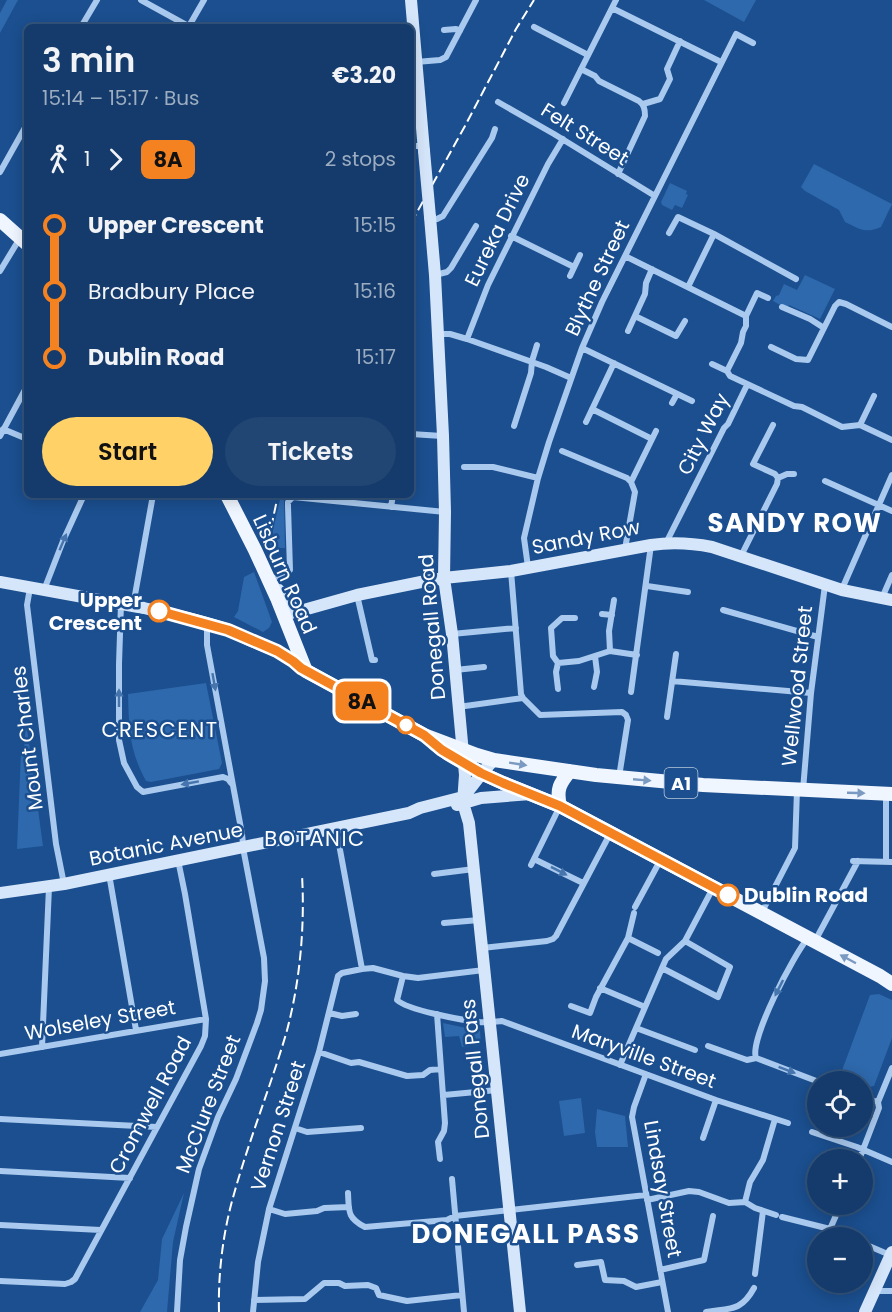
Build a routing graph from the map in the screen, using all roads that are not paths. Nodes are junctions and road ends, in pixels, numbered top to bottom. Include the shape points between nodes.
1 (97, 0) edge
2 (141, 0) edge
3 (204, 0) edge
4 (411, 0) edge
5 (476, 0) edge
6 (615, 0) edge
7 (612, 8) junction
8 (83, 24) edge
9 (186, 24) edge
10 (191, 24) edge
11 (413, 24) edge
12 (534, 27) dead end
13 (444, 30) dead end
14 (460, 31) junction
15 (414, 37) edge
16 (680, 41) junction
17 (753, 43) dead end
18 (588, 55) junction
19 (416, 62) junction
20 (721, 62) junction
21 (581, 69) junction
22 (498, 102) dead end
23 (564, 104) dead end
24 (643, 104) junction
25 (24, 129) edge
26 (495, 129) dead end
27 (563, 139) junction
28 (420, 148) edge
29 (0, 172) edge
30 (618, 174) junction
31 (654, 196) junction
32 (430, 218) junction
33 (0, 220) edge
34 (476, 226) dead end
35 (669, 234) dead end
36 (714, 234) junction
37 (511, 236) junction
38 (24, 241) edge
39 (580, 255) dead end
40 (626, 256) junction
41 (574, 267) junction
42 (652, 269) junction
43 (0, 272) edge
44 (435, 275) junction
45 (570, 276) dead end
46 (795, 279) dead end
47 (688, 287) junction
48 (768, 298) dead end
49 (782, 307) dead end
50 (635, 316) junction
51 (746, 316) junction
52 (685, 321) dead end
53 (892, 327) edge
54 (824, 328) junction
55 (628, 331) dead end
56 (439, 334) junction
57 (467, 339) junction
58 (537, 345) dead end
59 (771, 347) dead end
60 (582, 348) junction
61 (532, 361) junction
62 (614, 363) junction
63 (712, 364) dead end
64 (727, 371) junction
65 (571, 378) junction
66 (747, 385) junction
67 (24, 392) edge
68 (677, 394) junction
69 (874, 396) dead end
70 (692, 402) dead end
71 (672, 403) dead end
72 (592, 409) junction
73 (586, 422) dead end
74 (773, 424) dead end
75 (860, 425) junction
76 (514, 426) dead end
77 (656, 431) dead end
78 (2, 432) edge
79 (414, 434) edge
80 (443, 436) junction
81 (24, 438) edge
82 (652, 439) junction
83 (892, 440) edge
84 (562, 451) dead end
85 (464, 467) dead end
86 (794, 474) dead end
87 (892, 475) edge
88 (538, 478) junction
89 (778, 478) junction
90 (825, 481) dead end
91 (631, 482) junction
92 (83, 498) edge
93 (152, 498) edge
94 (228, 498) edge
95 (292, 498) edge
96 (306, 498) edge
97 (393, 498) edge
98 (879, 506) junction
99 (392, 507) junction
100 (445, 512) junction
101 (892, 512) edge
102 (666, 543) junction
103 (651, 545) junction
104 (624, 550) junction
105 (741, 556) junction
106 (528, 568) junction
107 (511, 571) junction
108 (892, 575) edge
109 (444, 578) junction
110 (269, 581) junction
111 (0, 582) edge
112 (825, 585) junction
113 (647, 586) junction
114 (30, 588) junction
115 (44, 590) junction
116 (842, 590) junction
117 (687, 592) dead end
118 (357, 595) junction
119 (887, 599) edge
120 (614, 600) dead end
121 (127, 605) junction
122 (723, 610) dead end
123 (289, 612) junction
124 (602, 614) dead end
125 (612, 615) junction
126 (575, 618) dead end
127 (207, 624) junction
128 (516, 628) junction
129 (452, 634) junction
130 (818, 637) junction
131 (610, 651) junction
132 (676, 654) dead end
133 (637, 655) junction
134 (595, 656) junction
135 (375, 660) dead end
136 (558, 663) junction
137 (484, 667) dead end
138 (303, 669) junction
139 (455, 670) junction
140 (672, 681) junction
141 (594, 687) dead end
142 (558, 689) dead end
143 (631, 692) dead end
144 (811, 693) junction
145 (523, 698) junction
146 (458, 707) junction
147 (667, 717) dead end
148 (463, 756) junction
149 (229, 767) junction
150 (487, 767) junction
151 (570, 771) junction
152 (223, 777) junction
153 (619, 778) junction
154 (233, 786) junction
155 (800, 790) junction
156 (890, 794) edge
157 (533, 795) junction
158 (481, 798) junction
159 (463, 800) junction
160 (560, 806) junction
161 (469, 822) junction
162 (336, 828) junction
163 (611, 832) junction
164 (244, 848) junction
165 (661, 859) junction
166 (178, 860) junction
167 (889, 862) edge
168 (474, 869) junction
169 (434, 873) dead end
170 (109, 874) junction
171 (64, 884) junction
172 (584, 884) junction
173 (49, 887) junction
174 (714, 888) junction
175 (0, 893) edge
176 (761, 913) junction
177 (479, 920) junction
178 (444, 924) dead end
179 (628, 938) junction
180 (812, 939) junction
181 (684, 941) junction
182 (482, 948) junction
183 (658, 953) dead end
184 (662, 968) junction
185 (362, 969) junction
186 (484, 970) junction
187 (886, 975) edge
188 (403, 976) junction
189 (892, 984) edge
190 (600, 988) junction
191 (571, 1006) dead end
192 (645, 1007) junction
193 (329, 1013) junction
194 (356, 1014) dead end
195 (437, 1014) junction
196 (206, 1019) junction
197 (490, 1022) junction
198 (636, 1028) junction
199 (136, 1030) junction
200 (708, 1046) dead end
201 (42, 1047) junction
202 (695, 1050) dead end
203 (320, 1052) junction
204 (0, 1054) edge
205 (756, 1058) junction
206 (620, 1065) junction
207 (892, 1068) edge
208 (441, 1069) junction
209 (646, 1074) junction
210 (807, 1077) edge
211 (498, 1090) junction
212 (444, 1095) junction
213 (716, 1100) junction
214 (873, 1100) edge
215 (878, 1102) junction
216 (0, 1119) edge
217 (775, 1119) junction
218 (788, 1123) dead end
219 (157, 1127) junction
220 (295, 1128) junction
221 (361, 1128) dead end
222 (826, 1137) edge
223 (703, 1138) dead end
224 (860, 1149) edge
225 (863, 1149) edge
226 (873, 1154) edge
227 (440, 1159) dead end
228 (892, 1162) edge
229 (0, 1171) edge
230 (130, 1178) junction
231 (452, 1179) dead end
232 (348, 1192) dead end
233 (646, 1197) junction
234 (745, 1202) junction
235 (349, 1207) junction
236 (269, 1209) junction
237 (509, 1210) junction
238 (763, 1211) junction
239 (455, 1216) junction
240 (713, 1216) dead end
241 (0, 1225) edge
242 (822, 1227) edge
243 (101, 1230) junction
244 (873, 1247) edge
245 (891, 1254) edge
246 (576, 1265) dead end
247 (660, 1270) junction
248 (755, 1274) dead end
249 (0, 1281) edge
250 (662, 1282) junction
251 (754, 1288) dead end
252 (874, 1291) junction
253 (892, 1291) edge
254 (462, 1295) junction
255 (254, 1300) junction
256 (177, 1312) edge
257 (253, 1312) edge
258 (464, 1312) edge
259 (520, 1312) edge
260 (668, 1312) edge
261 (706, 1312) edge
262 (865, 1312) edge

1 - 8 street
2 - 9 street
3 - 10 street
4 - 11 street, Donegall Road
5 - 14 street
6 - 7 street
7 - 16 street
7 - 18 street
12 - 18 street
13 - 14 street
14 - 19 street via 443,59
15 - 19 street, Donegall Road
16 - 20 street
16 - 24 street via 667,69 670,79 660,99
17 - 20 street, Blythe Street via 736,34
18 - 21 street
19 - 28 street, Donegall Road
20 - 31 street, Blythe Street
21 - 23 street
21 - 24 street
22 - 27 street, Felt Street
24 - 30 street via 645,116
25 - 29 street
26 - 32 street via 443,216
27 - 30 street, Felt Street
27 - 37 street, Eureka Drive
28 - 32 street, Donegall Road, bridge
30 - 31 street, Felt Street
31 - 40 street, Blythe Street
32 - 44 street, Donegall Road
33 - 38 main road
34 - 44 street via 451,268
35 - 36 street via 678,217
36 - 46 street
36 - 47 street
37 - 41 street
37 - 57 street, Eureka Drive
38 - 43 street
39 - 41 street
40 - 42 street
40 - 60 street, Blythe Street
41 - 45 street
42 - 47 street
42 - 50 street
44 - 56 street, Donegall Road
47 - 51 street
48 - 51 street, City Way via 757,293
49 - 54 street
50 - 52 street via 676,336
50 - 55 street
51 - 64 street, City Way via 741,343
53 - 54 street via 841,302 836,304
54 - 59 street via 808,360 796,360
56 - 57 street
56 - 80 street, Donegall Road
57 - 61 street
58 - 61 street
60 - 62 street
60 - 65 street, Blythe Street
61 - 65 street
61 - 76 street
62 - 68 street
62 - 72 street
63 - 64 street
64 - 66 street, City Way
65 - 88 street, Blythe Street
66 - 75 street via 842,427
66 - 102 street, City Way
67 - 78 street
68 - 70 street
68 - 71 street
69 - 75 street
72 - 73 street
72 - 82 street
74 - 89 street via 753,464
75 - 83 street
77 - 82 street
78 - 81 street
79 - 80 street
80 - 100 street, Donegall Road
82 - 91 street
84 - 91 street
85 - 88 street via 493,467
86 - 89 street
87 - 98 street
88 - 106 street, Blythe Street via 524,538
89 - 105 street
90 - 98 street
91 - 104 street via 635,492
115 -> 92 street
93 - 121 street
94 - 110 main road, Lisburn Road
95 - 110 street via 288,502 290,570
96 - 99 street
97 - 99 street
98 - 101 street
98 - 116 street
99 - 100 street
100 - 109 street, Donegall Road
102 - 103 street, Sandy Row
102 - 105 street, Sandy Row via 692,544
103 - 104 street, Sandy Row
103 - 113 street
104 - 106 street, Sandy Row
105 - 112 street, Sandy Row
106 - 107 street, Sandy Row
107 - 109 street, Sandy Row
107 - 128 street
108 - 119 street
109 - 118 street, Sandy Row
109 - 129 street, Donegall Road
110 - 123 main road, Lisburn Road
111 - 114 street
112 - 116 street, Sandy Row
112 - 130 street, Wellwood Street
113 - 117 street
113 - 133 street
114 - 115 street
114 - 171 street, Mount Charles via 27,605
115 - 121 street
116 - 119 street, Sandy Row
118 - 123 street, Sandy Row
118 - 135 street
120 - 125 street
121 - 127 street
152 -> 121 street via 143,792 137,787 124,763 119,740 119,664
122 - 130 street
123 - 138 main road, Lisburn Road
124 - 125 street
125 - 131 street
126 - 136 street via 562,618 551,628 553,656
127 - 138 street via 254,642 291,666
127 -> 149 street, McClure Street via 207,645
128 - 129 street
128 - 145 street
129 - 139 street, Donegall Road
130 - 144 street, Wellwood Street
131 - 133 street
131 - 134 street
132 - 140 street
133 - 143 street
134 - 136 street
134 - 141 street
136 - 142 street
137 - 139 street
138 - 148 main road, A1
139 - 146 street, Donegall Road
140 - 144 street
140 - 147 street
144 - 155 street, Wellwood Street
145 - 146 street
145 - 153 street via 540,715 626,715
146 - 148 street, Donegall Road
148 - 150 main road, A1 via 477,755
148 - 159 street, Donegall Road
149 - 152 street
149 - 154 street, McClure Street
150 -> 151 main road, A1
150 - 157 main road, A1
150 - 159 street
151 - 153 main road, A1
151 - 160 main road via 559,790
152 - 154 street
153 -> 155 main road, A1
154 - 164 street, McClure Street
155 -> 156 main road, A1
155 - 176 street, Wellwood Street via 795,848
156 - 167 street
157 - 158 street, Botanic Avenue
157 - 160 main road, A1
158 - 159 street, Botanic Avenue
158 - 161 street
159 - 161 street, Donegall Pass
159 - 162 street, Botanic Avenue via 446,809
160 - 163 main road, A1
160 -> 172 street via 532,861
161 - 168 street, Donegall Pass
162 - 164 street, Botanic Avenue
162 - 185 street
163 - 165 main road, A1
163 - 172 street
164 - 166 street, Botanic Avenue
164 - 256 street, McClure Street via 264,958 261,1010 199,1169 180,1260
165 - 174 main road, A1
165 - 179 street via 634,910
166 - 170 street, Botanic Avenue
166 - 196 street, Cromwell Road
167 - 180 street via 856,861
168 - 169 street
168 - 177 street, Donegall Pass
170 - 171 street, Botanic Avenue
170 - 199 street
171 - 173 street, Botanic Avenue
172 - 182 street via 553,939
173 - 175 street, Botanic Avenue
173 - 201 street
174 - 176 main road, A1
174 - 181 street
176 - 180 main road, A1
177 - 178 street
177 - 182 street, Donegall Pass
179 - 183 street
179 - 190 street
187 -> 180 main road, A1
180 -> 205 street via 797,955 767,1014 754,1053
181 - 184 street
181 - 184 street via 730,967 718,997
182 - 186 street, Donegall Pass
184 - 192 street
185 - 188 street
185 - 193 street, Vernon Street via 338,976
186 - 188 street via 418,978
186 - 197 street, Donegall Pass
187 - 189 main road, A1
188 - 195 street, Maryville Street via 397,1000
190 - 191 street via 590,1013
190 - 192 street
192 - 198 street
193 - 194 street
193 - 203 street, Vernon Street
195 - 197 street, Maryville Street
195 - 208 street
196 - 199 street, Wolseley Street
196 - 219 street, Cromwell Road via 201,1046
197 - 206 street, Maryville Street via 502,1021
197 - 211 street, Donegall Pass
198 - 202 street
198 - 206 street
199 - 201 street, Wolseley Street
200 - 205 street via 747,1060
201 - 204 street, Wolseley Street
203 - 208 street via 407,1076
203 - 220 street, Vernon Street
205 -> 210 street
206 - 209 street, Maryville Street
207 - 215 street
208 - 212 street
209 - 213 street, Maryville Street
209 - 233 street, Lindsay Street via 632,1117
211 - 212 street
211 - 237 street, Donegall Pass
212 - 227 street via 444,1131 438,1142
213 - 217 street, Maryville Street
213 - 223 street
214 - 215 street
215 - 225 street
216 - 219 street
217 - 218 street, Maryville Street
217 - 234 street
219 - 230 street, Cromwell Road
220 - 221 street via 307,1132
220 - 236 street, Vernon Street
222 - 224 street
226 - 228 street
229 - 230 street
230 - 243 street, Cromwell Road
231 - 239 street
232 - 235 street
233 - 234 street via 688,1191 729,1203
233 - 237 street
233 - 247 street, Lindsay Street
234 - 238 street
235 - 236 street via 285,1214
235 - 239 street via 354,1222 365,1227
236 - 255 street, Vernon Street
237 - 239 street
237 - 259 street, Donegall Pass
238 - 242 street
238 - 248 street
239 - 254 street
240 - 247 street via 704,1260
241 - 243 street
243 - 249 street, Cromwell Road via 71,1282
244 - 245 street
245 - 252 street
246 - 250 street via 601,1262 605,1280 624,1281 636,1287
247 - 250 street, Lindsay Street
250 - 260 street, Lindsay Street
251 - 261 street via 748,1299 735,1308
252 - 253 street
252 - 262 street
254 - 255 street via 408,1301 379,1295 376,1288 368,1285 324,1283 305,1299
254 - 258 street
255 - 257 street, Vernon Street

